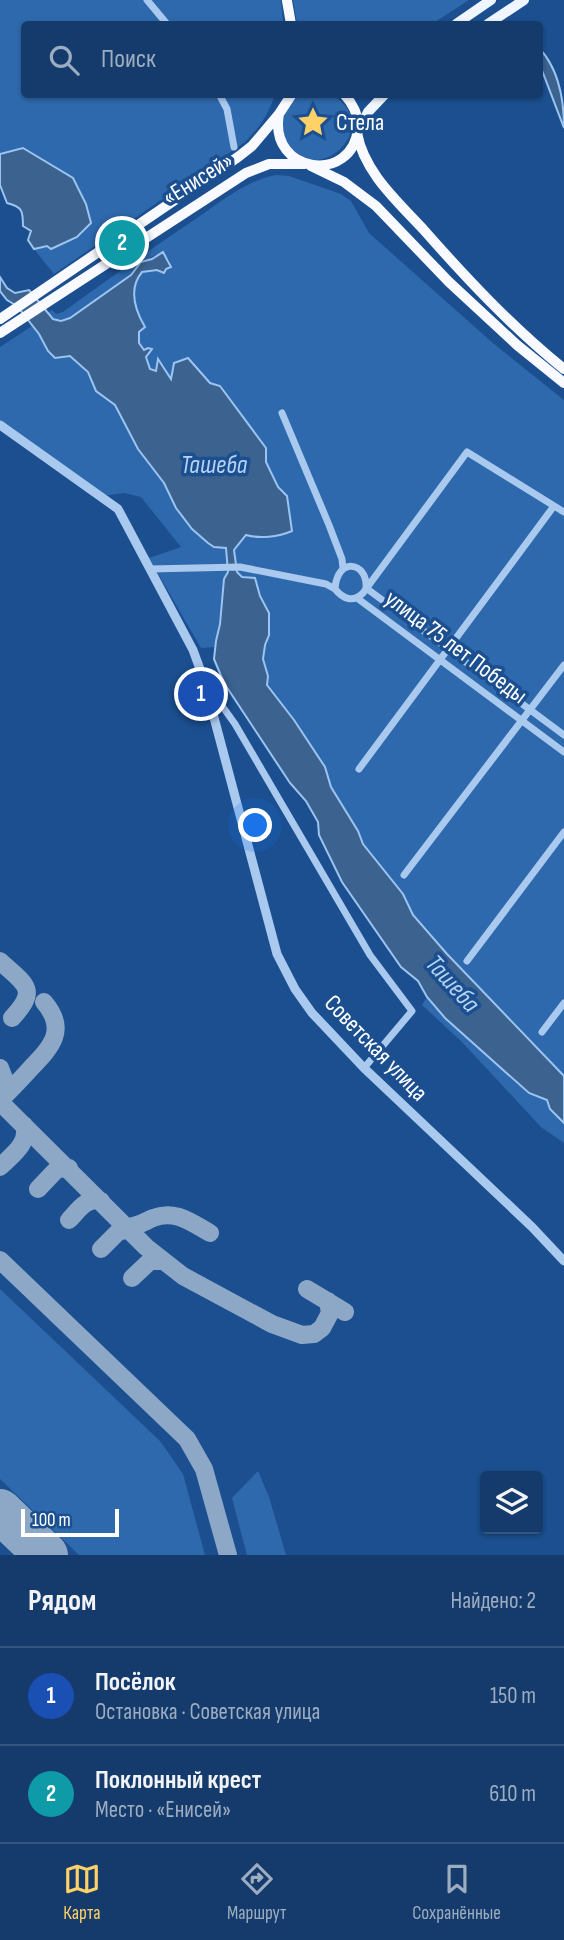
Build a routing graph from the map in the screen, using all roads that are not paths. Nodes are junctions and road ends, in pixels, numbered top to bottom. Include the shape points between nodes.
1 (147, 0) edge
2 (491, 0) edge
3 (524, 0) edge
4 (287, 1) edge
5 (164, 21) edge
6 (289, 21) edge
7 (460, 21) edge
8 (492, 21) edge
9 (221, 98) edge
10 (282, 98) edge
11 (289, 98) edge
12 (347, 98) edge
13 (381, 98) edge
14 (279, 114) junction
15 (358, 133) junction
16 (234, 147) dead end
17 (308, 165) junction
18 (50, 293) junction
19 (2, 325) edge
20 (564, 369) edge
21 (564, 383) edge
22 (282, 413) dead end
23 (0, 425) edge
24 (554, 506) junction
25 (564, 512) edge
26 (253, 568) junction
27 (150, 569) junction
28 (343, 569) junction
29 (336, 577) junction
30 (366, 588) junction
31 (335, 589) junction
32 (357, 598) junction
33 (448, 648) junction
34 (440, 660) junction
35 (564, 666) edge
36 (204, 680) junction
37 (531, 710) junction
38 (522, 721) junction
39 (564, 735) edge
40 (564, 752) edge
41 (359, 769) dead end
42 (564, 832) edge
43 (404, 875) dead end
44 (467, 961) dead end
45 (564, 1003) edge
46 (542, 1032) dead end
47 (364, 1068) junction
48 (564, 1261) edge

1 - 5 street
2 - 7 main road
3 - 8 main road
4 - 6 highway
9 - 16 street
10 - 14 main road
11 - 14 highway, «Енисей»
12 - 15 highway via 356,111
13 - 15 main road
14 - 17 highway, «Енисей» via 282,144
14 - 18 highway, «Енисей» via 238,157
15 - 17 highway, «Енисей» via 352,149 341,159
15 - 20 highway via 363,155 394,197 524,337
17 - 18 highway, «Енисей» via 269,164 246,173
17 - 21 highway, «Енисей» via 351,186 376,206 449,282
18 - 19 highway, «Енисей»
22 - 28 street
23 - 27 street, Советская улица via 118,509
24 - 25 street
24 - 30 street via 467,452
24 - 33 street
26 - 27 street
26 - 29 street
26 - 31 street
27 - 36 street, Советская улица
28 - 29 street
28 - 30 street via 359,569 366,577
29 - 31 street
30 - 32 street
30 - 33 street, улица 75 лет Победы
31 - 32 street via 345,598
32 - 34 street, улица 75 лет Победы
33 - 34 street
33 - 37 street, улица 75 лет Победы
34 - 38 street, улица 75 лет Победы
34 - 41 street
35 - 37 street
36 - 47 street, Советская улица via 277,954 312,1013
36 - 47 street via 370,955 412,1011
37 - 38 street
37 - 39 street, улица 75 лет Победы
38 - 40 street, улица 75 лет Победы
38 - 43 street
42 - 44 street
45 - 46 street
47 - 48 street, Советская улица

